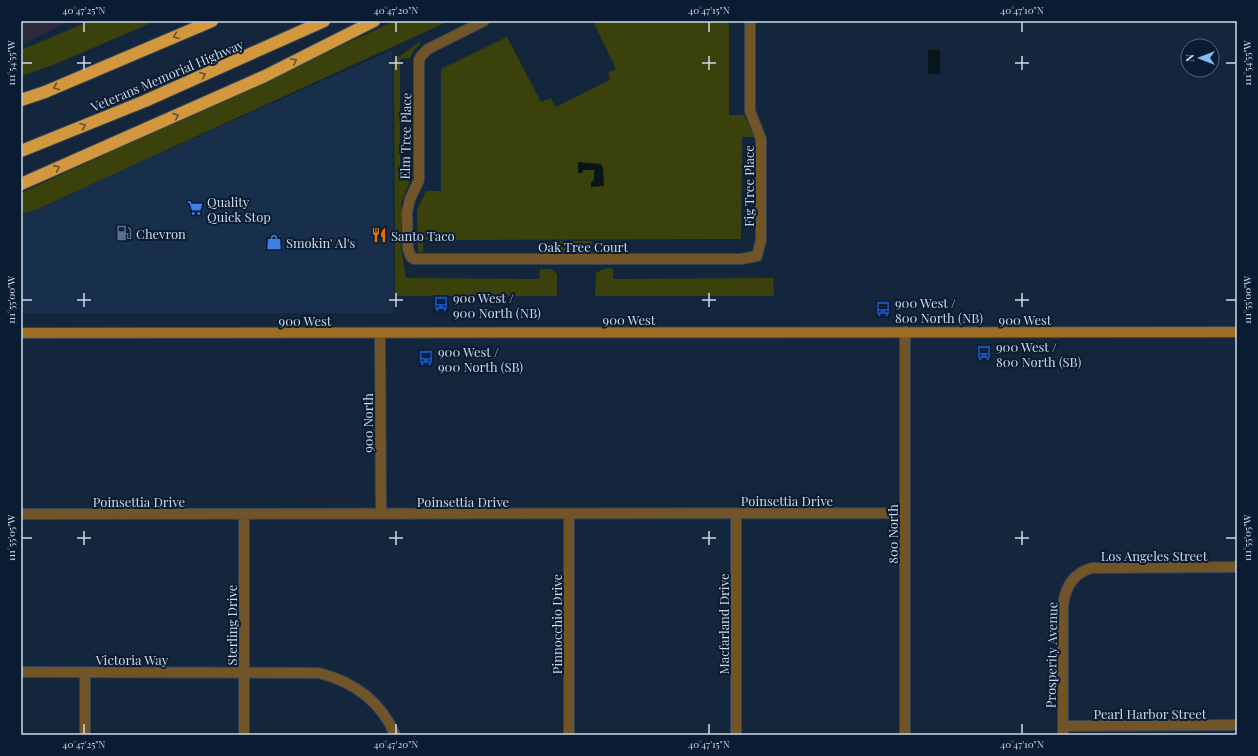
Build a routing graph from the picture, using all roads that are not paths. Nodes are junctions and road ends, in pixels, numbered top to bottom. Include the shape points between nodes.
1 (212, 21) edge
2 (324, 21) edge
3 (374, 21) edge
4 (484, 21) edge
5 (750, 21) edge
6 (21, 100) edge
7 (21, 151) edge
8 (21, 184) edge
9 (757, 256) joint
10 (411, 257) joint
11 (905, 332) junction
12 (1237, 332) edge
13 (21, 333) edge
14 (380, 333) junction
15 (905, 513) junction
16 (21, 514) edge
17 (244, 514) junction
18 (381, 514) junction
19 (569, 514) junction
20 (736, 514) junction
21 (1237, 567) edge
22 (1073, 578) joint
23 (21, 672) edge
24 (85, 672) junction
25 (244, 672) junction
26 (1237, 725) edge
27 (1063, 730) edge
28 (85, 735) edge
29 (244, 735) edge
30 (395, 735) edge
31 (569, 735) edge
32 (736, 735) edge
33 (905, 735) edge

1 -> 6 highway
7 -> 2 highway, Veterans Memorial Highway via 145,101
8 -> 3 highway via 265,76
4 - 10 street, Elm Tree Place via 428,49 419,60 419,180 410,198 407,212 408,249
5 - 9 street, Fig Tree Place via 750,111 761,139 761,240
9 - 10 street, Oak Tree Court via 741,259
11 - 12 main road, 900 West
11 - 14 main road, 900 West
11 - 15 street, 800 North
13 - 14 main road, 900 West
14 - 18 street, 900 North
15 - 20 street, Poinsettia Drive
15 - 33 street, 800 North
16 - 17 street, Poinsettia Drive
17 - 18 street, Poinsettia Drive
17 - 25 street, Sterling Drive
18 - 19 street, Poinsettia Drive
19 - 20 street, Poinsettia Drive
19 - 31 street, Pinnocchio Drive
20 - 32 street, Macfarland Drive
21 - 22 street, Los Angeles Street via 1092,568
22 - 27 street, Prosperity Avenue via 1066,591 1063,606
23 - 24 street, Victoria Way
24 - 25 street, Victoria Way
24 - 28 street
25 - 29 street, Sterling Drive
25 - 30 street, Victoria Way via 319,673 347,682 384,712
26 - 27 street, Pearl Harbor Street

